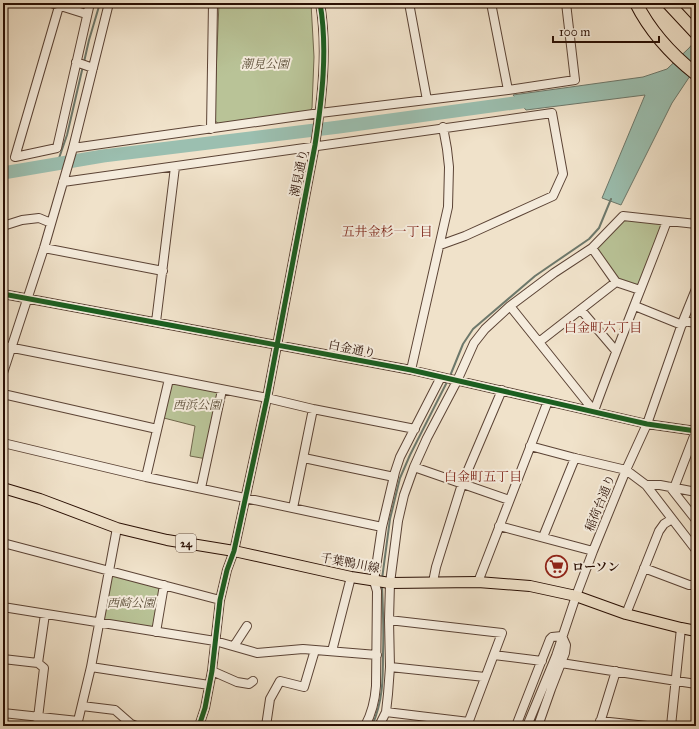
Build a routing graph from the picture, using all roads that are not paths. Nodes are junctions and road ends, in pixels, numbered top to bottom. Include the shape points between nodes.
1 (90, 3) edge
2 (109, 3) edge
3 (213, 3) edge
4 (320, 3) edge
5 (409, 3) edge
6 (491, 3) edge
7 (566, 3) edge
8 (636, 3) edge
9 (668, 3) edge
10 (57, 4) edge
11 (86, 14) junction
12 (694, 31) edge
13 (76, 62) junction
14 (93, 68) junction
15 (696, 74) edge
16 (508, 90) junction
17 (427, 100) junction
18 (320, 113) junction
19 (443, 127) junction
20 (211, 129) junction
21 (315, 145) junction
22 (73, 148) junction
23 (175, 167) junction
24 (63, 182) junction
25 (667, 221) junction
26 (51, 223) junction
27 (696, 224) edge
28 (3, 226) edge
29 (440, 245) junction
30 (44, 248) junction
31 (592, 248) junction
32 (163, 271) junction
33 (616, 282) junction
34 (696, 289) edge
35 (640, 290) junction
36 (3, 294) edge
37 (27, 298) junction
38 (510, 306) junction
39 (635, 306) junction
40 (582, 310) junction
41 (156, 322) junction
42 (682, 323) junction
43 (696, 323) edge
44 (539, 342) junction
45 (278, 345) junction
46 (7, 347) edge
47 (616, 351) junction
48 (411, 370) junction
49 (3, 373) edge
50 (441, 377) junction
51 (169, 379) junction
52 (457, 381) junction
53 (222, 390) junction
54 (502, 390) junction
55 (3, 394) edge
56 (267, 398) junction
57 (548, 401) junction
58 (313, 409) junction
59 (594, 411) junction
60 (647, 424) junction
61 (157, 429) junction
62 (415, 429) junction
63 (696, 431) edge
64 (3, 443) edge
65 (530, 446) junction
66 (304, 458) junction
67 (575, 458) junction
68 (414, 467) junction
69 (626, 470) junction
70 (146, 476) junction
71 (394, 477) junction
72 (462, 484) junction
73 (646, 485) junction
74 (672, 487) junction
75 (3, 488) edge
76 (201, 488) junction
77 (696, 492) edge
78 (245, 497) junction
79 (509, 500) junction
80 (293, 508) junction
81 (672, 519) junction
82 (696, 520) edge
83 (499, 526) junction
84 (382, 527) junction
85 (117, 528) junction
86 (543, 538) junction
87 (3, 543) edge
88 (696, 550) edge
89 (234, 551) junction
90 (593, 551) junction
91 (644, 568) junction
92 (110, 570) junction
93 (351, 577) junction
94 (374, 581) junction
95 (433, 582) junction
96 (478, 582) junction
97 (390, 583) junction
98 (164, 585) junction
99 (696, 585) edge
100 (576, 596) junction
101 (220, 600) junction
102 (3, 607) edge
103 (45, 614) junction
104 (626, 614) junction
105 (389, 620) junction
106 (99, 623) junction
107 (247, 626) dead end
108 (681, 628) junction
109 (696, 631) edge
110 (156, 632) junction
111 (562, 636) junction
112 (215, 641) junction
113 (234, 646) junction
114 (315, 650) junction
115 (332, 651) junction
116 (377, 655) junction
117 (494, 655) junction
118 (3, 659) edge
119 (542, 661) junction
120 (38, 663) junction
121 (561, 663) junction
122 (390, 666) junction
123 (91, 667) junction
124 (212, 671) junction
125 (616, 672) junction
126 (485, 677) junction
127 (675, 680) junction
128 (253, 681) dead end
129 (209, 684) junction
130 (696, 684) edge
131 (82, 706) junction
132 (386, 712) junction
133 (3, 713) edge
134 (38, 716) junction
135 (600, 723) edge
136 (468, 724) edge
137 (37, 726) edge
138 (136, 726) edge
139 (199, 726) edge
140 (266, 726) edge
141 (365, 726) edge
142 (379, 726) edge
143 (516, 726) edge
144 (527, 726) edge
145 (538, 726) edge
146 (647, 726) edge
147 (671, 726) edge

1 - 11 street
2 - 14 street
3 - 20 street
4 - 18 street, 潮見通り via 323,36
5 - 17 street
6 - 16 street
7 - 16 street via 574,80
8 - 15 highway via 644,18 670,51
9 - 12 highway
10 - 11 street
10 - 13 street via 15,157 57,148
11 - 13 street
13 - 14 street
14 - 22 street
16 - 17 street
17 - 18 street
18 - 20 street
18 - 21 street, 潮見通り
19 - 21 street
19 - 29 street via 449,182 448,207
19 - 29 street via 552,112 563,174 553,196
20 - 22 street
21 - 23 street
21 - 45 street, 潮見通り
22 - 24 street
23 - 24 street
23 - 32 street
24 - 26 street
25 - 27 street
25 - 31 street via 623,216
25 - 35 street
26 - 28 street via 39,218
26 - 30 street
29 - 48 street
30 - 32 street
30 - 37 street
31 - 33 street
31 - 38 street
32 - 41 street
33 - 35 street
33 - 40 street
34 - 42 street, 稲荷台通り
35 - 39 street
36 - 37 street, 白金通り
37 - 41 street, 白金通り
37 - 46 street
38 - 44 street
38 - 52 street via 474,343
39 - 42 street
39 - 47 street
40 - 44 street
40 - 47 street
41 - 45 street, 白金通り
42 - 43 street
42 - 60 street, 稲荷台通り
44 - 59 street
45 - 48 street, 白金通り
45 - 56 street, 潮見通り
46 - 49 street
46 - 51 street
47 - 59 street
48 - 50 street, 白金通り
50 - 52 street, 白金通り
50 - 62 street
51 - 53 street
51 - 61 street
52 - 54 street, 白金通り
52 - 68 street
53 - 56 street
53 - 76 street
54 - 57 street, 白金通り
54 - 72 street
55 - 61 street
56 - 58 street
56 - 78 street, 潮見通り
57 - 59 street, 白金通り
57 - 65 street
58 - 62 street
58 - 66 street
59 - 60 street, 白金通り
60 - 63 street, 白金通り
60 - 69 street, 稲荷台通り
61 - 70 street
62 - 71 street via 400,457
63 - 74 street
64 - 70 street
65 - 67 street
65 - 79 street
66 - 71 street
66 - 80 street
67 - 69 street
67 - 86 street
68 - 72 street
68 - 97 street via 398,521
69 - 73 street
69 - 90 street, 稲荷台通り
70 - 76 street
71 - 84 street
72 - 79 street
72 - 95 street
73 - 74 street
73 - 81 street
74 - 77 street
74 - 82 street
75 - 85 main road, 千葉鴨川線 / 24
76 - 78 street
78 - 80 street
78 - 89 street, 潮見通り
79 - 83 street
80 - 84 street
81 - 88 street
81 - 91 street via 659,531
83 - 86 street
83 - 96 street
84 - 94 street
85 - 89 main road, 千葉鴨川線 / 24 via 167,540
85 - 92 street
86 - 90 street
87 - 92 street
89 - 93 main road, 千葉鴨川線 / 24
89 - 101 street, 潮見通り
90 - 100 street, 稲荷台通り
91 - 99 street via 689,585
91 - 104 street
92 - 98 street
92 - 106 street
93 - 94 main road, 千葉鴨川線 / 24
93 - 115 street
94 - 97 main road, 千葉鴨川線 / 24
94 - 116 street via 377,591
95 - 96 main road, 千葉鴨川線 / 24
95 - 97 main road, 千葉鴨川線 / 24
96 - 100 main road, 千葉鴨川線 / 24 via 530,586
97 - 105 street
98 - 101 street
98 - 110 street
100 - 104 main road, 千葉鴨川線 / 24
100 - 111 street, 稲荷台通り
101 - 112 street, 潮見通り
102 - 103 street
103 - 106 street
103 - 120 street
104 - 108 main road, 千葉鴨川線 / 24
105 - 117 street via 502,633
105 - 122 street
106 - 110 street
106 - 123 street
107 - 113 street
108 - 109 main road, 千葉鴨川線 / 24
108 - 127 street
110 - 112 street
111 - 119 street via 550,639
111 - 121 street via 566,645
111 - 144 street, 稲荷台通り
112 - 113 street
112 - 124 street, 潮見通り
113 - 114 street via 257,652
114 - 115 street
114 - 140 street via 304,687 280,681 270,699
115 - 116 street
116 - 141 street via 375,700
117 - 119 street
117 - 126 street
118 - 120 street
119 - 143 street
120 - 134 street via 44,668
121 - 125 street
121 - 145 street
122 - 126 street
122 - 132 street
123 - 129 street
123 - 131 street
124 - 128 street via 242,684
124 - 129 street, 潮見通り
125 - 127 street
125 - 135 street
126 - 136 street
127 - 130 street
127 - 147 street
129 - 139 street, 潮見通り
131 - 134 street via 78,721
131 - 138 street via 115,710
132 - 136 street
132 - 142 street
133 - 134 street
134 - 137 street
135 - 146 street

